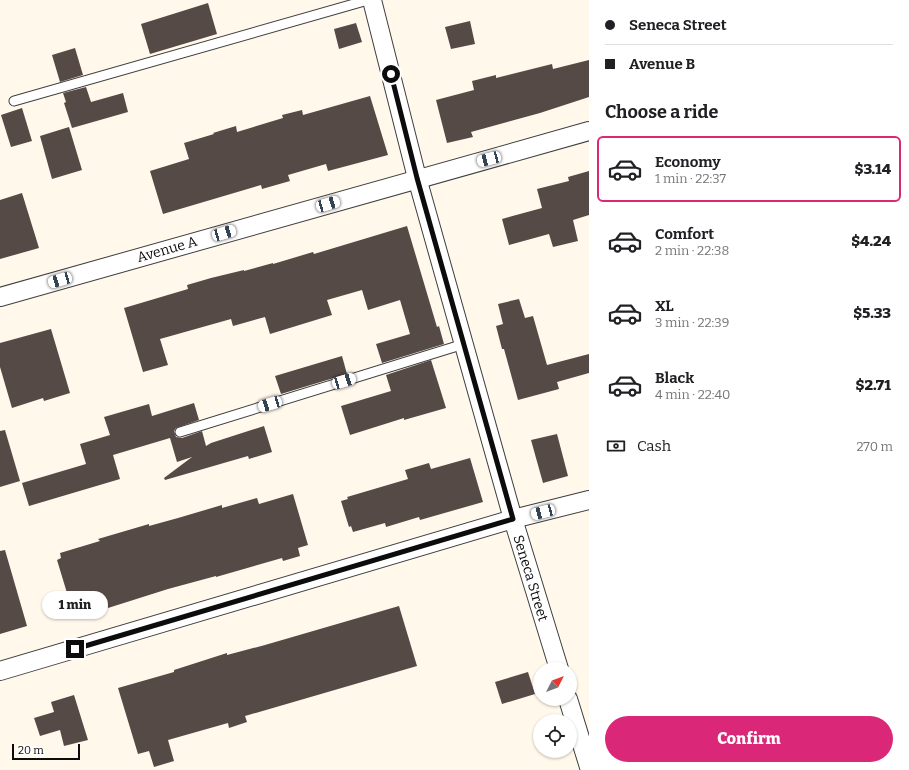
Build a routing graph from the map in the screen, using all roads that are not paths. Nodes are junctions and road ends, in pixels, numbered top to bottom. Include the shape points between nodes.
1 (368, 0) edge
2 (372, 0) edge
3 (14, 101) dead end
4 (589, 131) edge
5 (417, 178) junction
6 (0, 297) edge
7 (464, 344) junction
8 (180, 432) dead end
9 (589, 500) edge
10 (513, 519) junction
11 (557, 662) edge
12 (0, 671) edge
13 (570, 706) edge
14 (589, 767) edge

1 - 3 lane
2 - 5 street, Seneca Street
4 - 5 street, Avenue A
5 - 6 street, Avenue A
5 - 7 street, Seneca Street
7 - 8 lane
7 - 10 street, Seneca Street
9 - 10 street
10 - 11 street, Seneca Street
10 - 12 street
13 - 14 street

